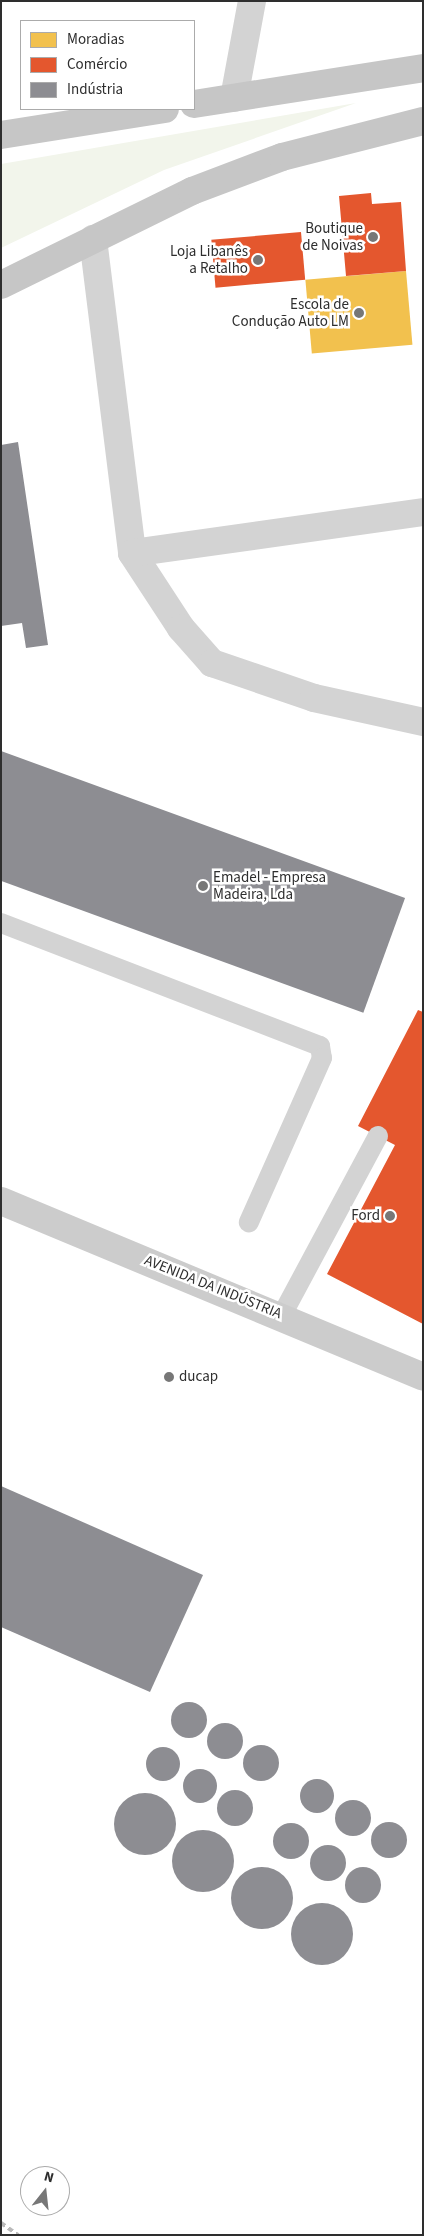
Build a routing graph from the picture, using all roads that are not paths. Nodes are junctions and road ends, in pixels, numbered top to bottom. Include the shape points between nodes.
1 (252, 1) edge
2 (423, 68) edge
3 (234, 98) junction
4 (195, 104) edge
5 (158, 110) edge
6 (423, 121) edge
7 (1, 134) edge
8 (93, 239) junction
9 (1, 285) edge
10 (423, 512) edge
11 (132, 553) junction
12 (423, 722) edge
13 (1, 923) edge
14 (378, 1136) dead end
15 (1, 1201) edge
16 (249, 1222) dead end
17 (282, 1315) junction
18 (423, 1377) edge

1 - 3 street
2 - 3 main road
3 - 4 main road
5 - 7 main road
6 - 8 main road via 282,158 192,191
8 - 9 main road
8 - 11 street
10 - 11 street
11 - 12 street via 181,628 212,663 314,698
13 - 16 lane via 320,1046 322,1058
14 - 17 lane
15 - 17 street, AVENIDA DA INDÚSTRIA
17 - 18 street, AVENIDA DA INDÚSTRIA

